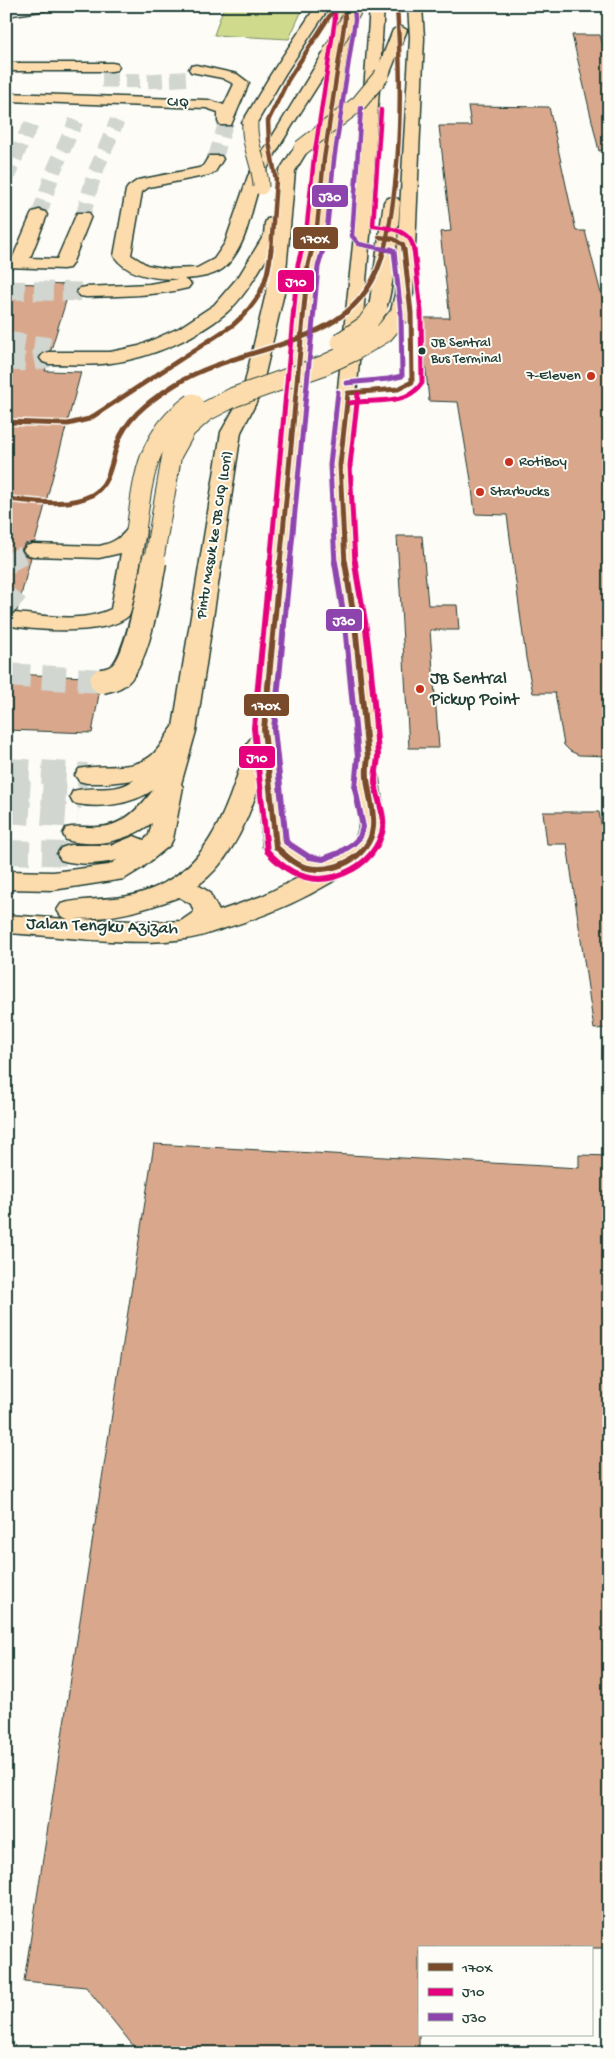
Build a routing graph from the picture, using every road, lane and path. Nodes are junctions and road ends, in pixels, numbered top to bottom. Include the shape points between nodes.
1 (48, 6) edge
2 (322, 6) edge
3 (336, 6) edge
4 (344, 6) edge
5 (356, 6) edge
6 (377, 6) edge
7 (397, 6) edge
8 (415, 6) edge
9 (6, 12) edge
10 (400, 30) junction
11 (6, 59) edge
12 (6, 67) edge
13 (193, 71) tunnel mouth
14 (6, 77) edge
15 (6, 88) edge
16 (191, 94) tunnel mouth
17 (6, 97) edge
18 (42, 98) junction
19 (233, 103) junction
20 (36, 112) tunnel mouth
21 (215, 159) tunnel mouth
22 (39, 215) tunnel mouth
23 (83, 216) tunnel mouth
24 (13, 263) edge
25 (86, 292) tunnel mouth
26 (49, 353) tunnel mouth
27 (135, 534) junction
28 (34, 546) tunnel mouth
29 (16, 614) tunnel mouth
30 (102, 681) tunnel mouth
31 (264, 729) junction
32 (179, 751) junction
33 (79, 806) junction
34 (166, 818) junction
35 (335, 868) junction
36 (6, 880) edge
37 (177, 887) junction
38 (6, 908) edge
39 (6, 924) edge
40 (186, 930) junction

1 - 9 street
2 - 25 main road, bridge via 250,123 249,134 260,170 261,187 254,223 238,255 223,269 196,281 149,289
3 - 26 main road via 288,80 268,121 276,180 272,235 246,278 220,309 185,332 145,350 110,358
4 - 31 main road via 345,19 316,236 308,265
5 - 21 main road, bridge via 255,178 242,224 221,262 209,271 190,274 150,271 125,260 122,256 134,190 144,183 204,172
6 - 35 main road, Jalan Tengku Azizah via 362,235 340,465 344,565 355,624 368,758 364,767 373,824 364,849
7 - 10 main road
8 - 30 main road, bridge via 417,38 404,294 399,315 384,333 352,352 322,366 234,396 205,412 186,429 172,454 146,613 127,664 118,676
10 - 27 main road, bridge via 400,116 378,308 366,325 341,342 224,386 189,405 167,423 151,451
10 - 32 main road, Pintu Masuk ke JB CIQ (Lori), bridge via 382,75 372,88 359,104 301,148 288,171 275,293 251,395 231,432
11 - 12 main road via 110,65
13 - 19 main road, CIQ via 238,79
14 - 15 main road via 102,85
16 - 19 main road, CIQ via 222,97
17 - 18 main road, CIQ
18 - 19 main road, CIQ via 80,106 208,104 224,108
18 - 20 main road
22 - 24 main road
23 - 24 main road via 63,264
27 - 28 main road via 114,549 99,552
27 - 29 main road via 125,592 114,605 90,613
31 - 35 main road via 276,848 295,863
31 - 37 main road, Jalan Tengku Azizah via 241,804 222,842 206,863
32 - 33 main road via 135,791
32 - 33 main road via 162,742 142,756 115,763
32 - 33 main road via 149,813 128,828 100,836
32 - 34 main road, Pintu Masuk ke JB CIQ (Lori)
33 - 34 main road via 98,855 126,850
34 - 36 main road, Pintu Masuk ke JB CIQ (Lori) via 161,839 114,873 53,881
35 - 40 main road, Jalan Tengku Azizah via 305,887 258,909
37 - 38 main road, Jalan Tengku Azizah via 130,907 95,911
37 - 40 main road via 202,898 207,912 202,920
39 - 40 main road, Jalan Tengku Azizah

